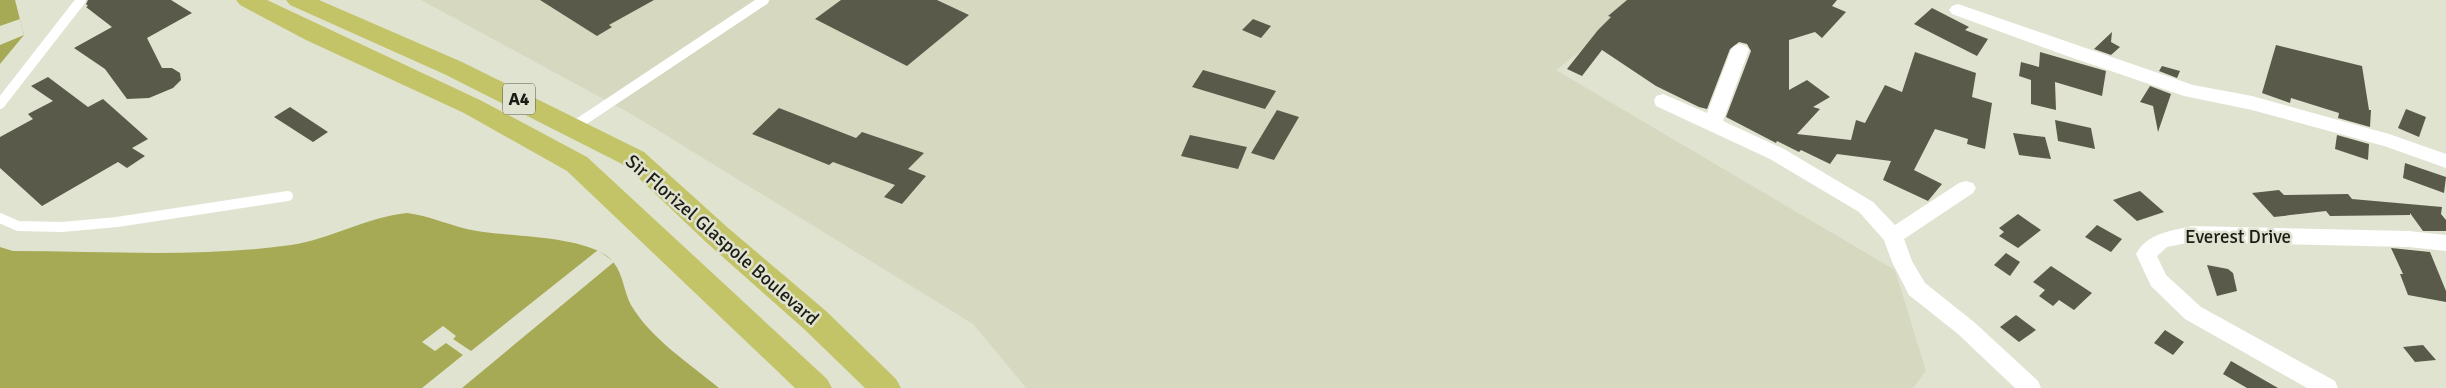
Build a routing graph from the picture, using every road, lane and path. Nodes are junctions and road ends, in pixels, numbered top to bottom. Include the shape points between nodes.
1 (81, 0) edge
2 (248, 0) edge
3 (298, 0) edge
4 (764, 0) edge
5 (1958, 10) dead end
6 (1740, 50) dead end
7 (1663, 101) dead end
8 (0, 104) edge
9 (1712, 124) junction
10 (573, 127) junction
11 (2446, 161) edge
12 (1966, 188) dead end
13 (288, 196) dead end
14 (0, 218) edge
15 (1893, 236) junction
16 (2446, 243) edge
17 (816, 388) edge
18 (886, 388) edge
19 (2030, 388) edge
20 (2327, 388) edge

1 - 8 lane
2 - 17 highway, Sir Florizel Glaspole Boulevard / A4 via 473,107 577,164
3 - 10 highway, Sir Florizel Glaspole Boulevard / A4 via 444,64
4 - 10 lane
5 - 11 street via 2191,91 2307,118
6 - 9 street
7 - 9 street
9 - 15 street via 1776,154 1866,207
10 - 18 highway, Sir Florizel Glaspole Boulevard / A4 via 635,159 816,320
12 - 15 street
13 - 14 lane via 117,222 62,227 18,226
15 - 19 street via 1902,262 1917,289 1966,328
16 - 20 street, Everest Drive via 2409,239 2192,234 2161,241 2146,254 2158,280 2193,313

